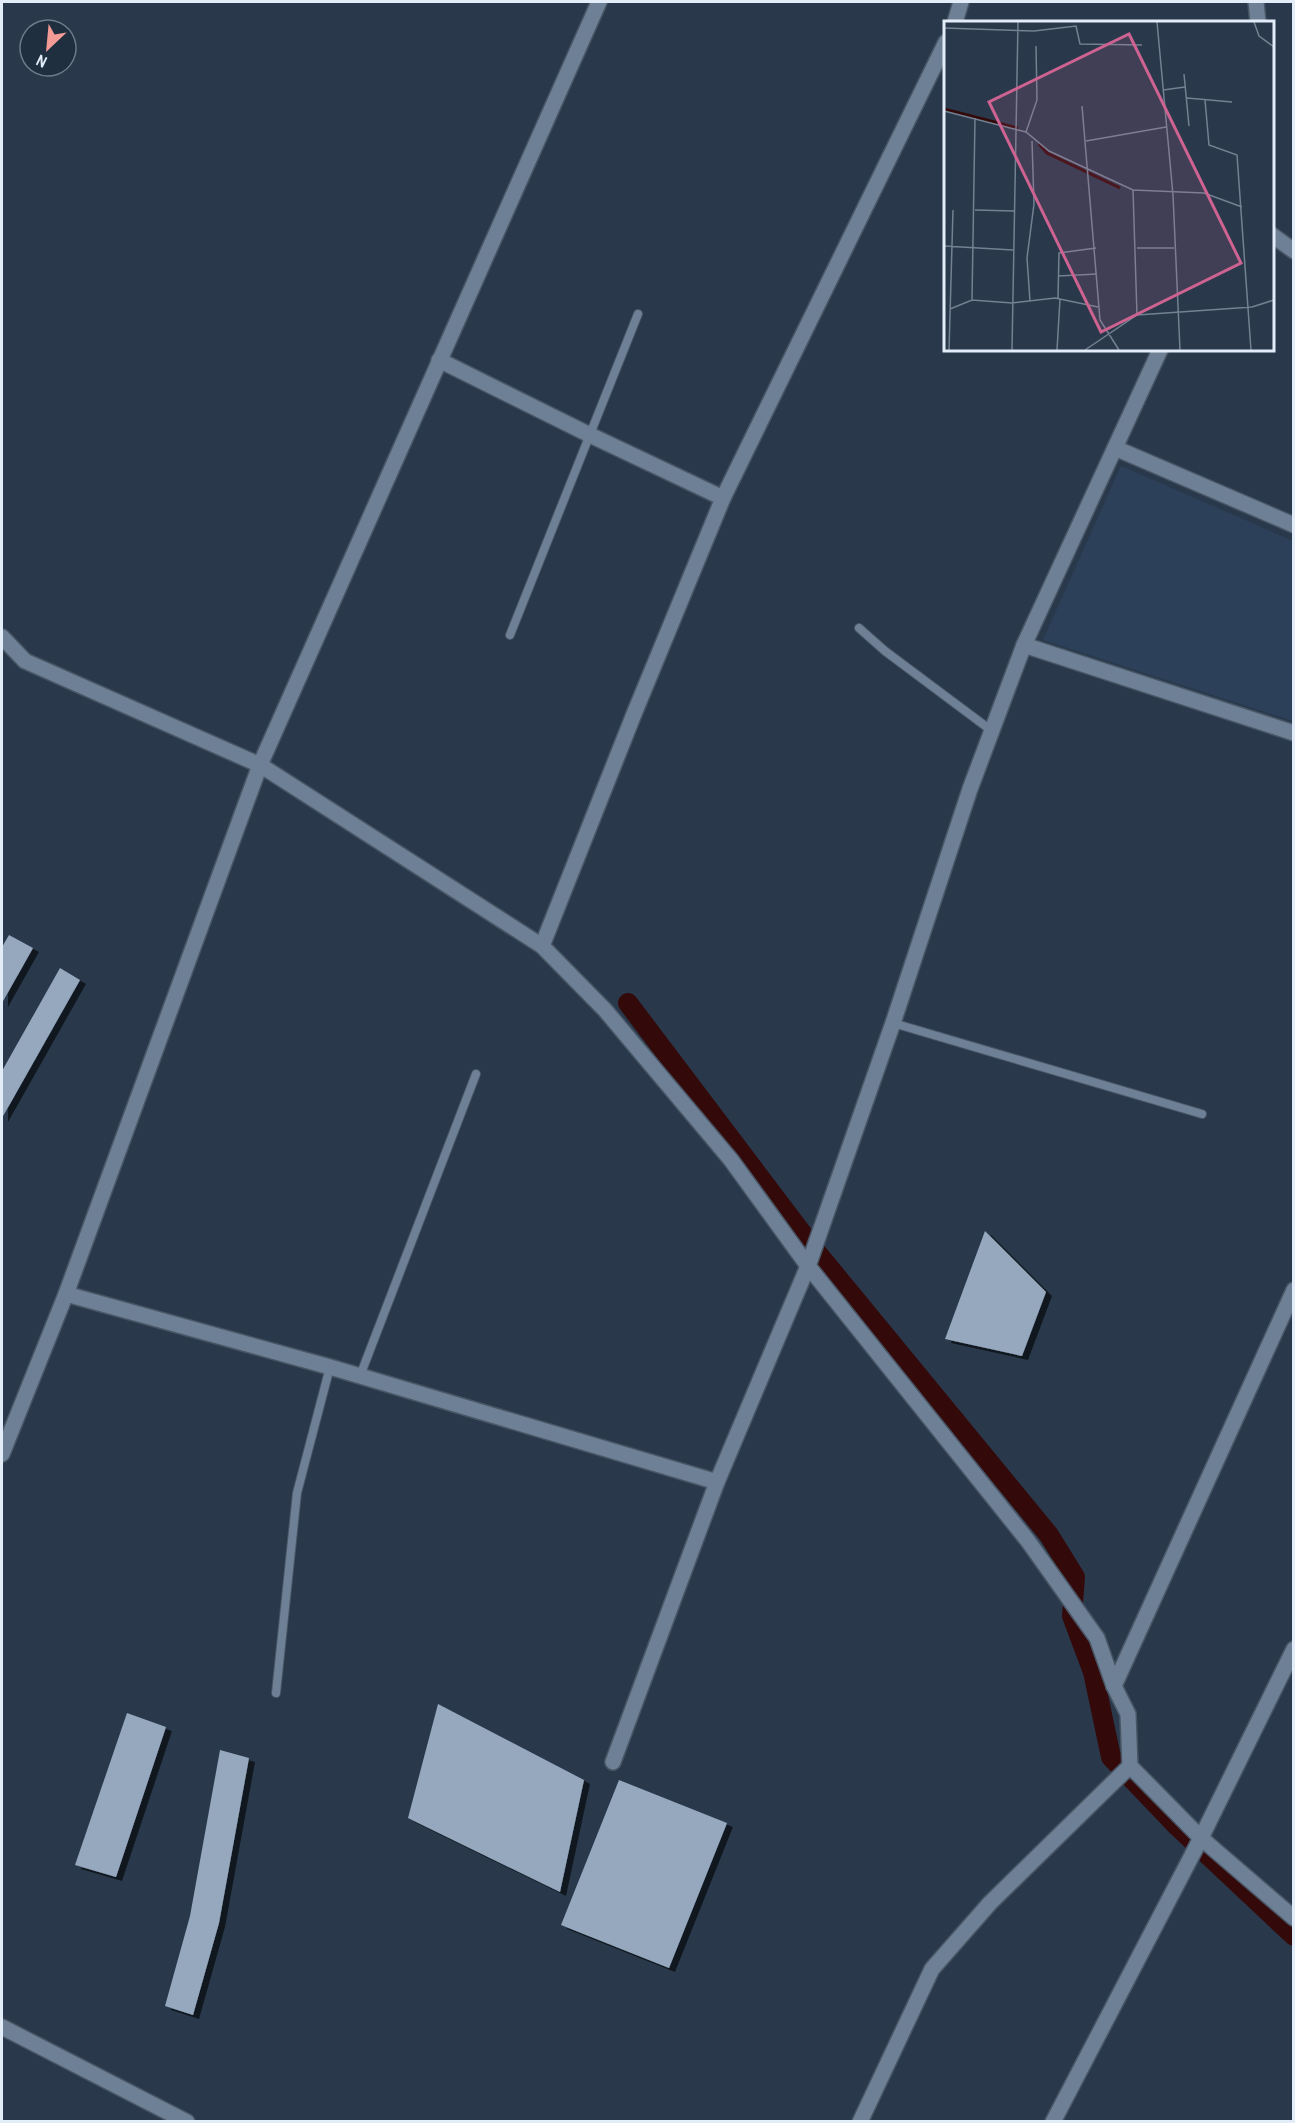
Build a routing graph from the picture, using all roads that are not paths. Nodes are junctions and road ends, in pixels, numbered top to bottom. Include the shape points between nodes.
1 (599, 2) edge
2 (961, 2) edge
3 (1256, 2) edge
4 (955, 21) edge
5 (1258, 21) edge
6 (944, 44) edge
7 (1274, 237) edge
8 (1293, 251) edge
9 (638, 314) dead end
10 (1160, 351) edge
11 (439, 360) junction
12 (590, 435) junction
13 (1115, 448) junction
14 (723, 498) junction
15 (1293, 525) edge
16 (859, 628) dead end
17 (510, 635) dead end
18 (2, 637) edge
19 (1024, 645) junction
20 (992, 731) junction
21 (1293, 733) edge
22 (260, 765) junction
23 (542, 946) junction
24 (893, 1023) junction
25 (476, 1074) dead end
26 (1202, 1114) dead end
27 (808, 1266) junction
28 (1293, 1290) edge
29 (66, 1294) junction
30 (330, 1366) junction
31 (360, 1376) junction
32 (2, 1454) edge
33 (717, 1482) junction
34 (1293, 1649) edge
35 (1114, 1686) junction
36 (276, 1693) dead end
37 (613, 1762) dead end
38 (1130, 1766) junction
39 (1201, 1838) junction
40 (1293, 1918) edge
41 (2, 2027) edge
42 (187, 2121) edge
43 (860, 2121) edge
44 (1053, 2121) edge

1 - 11 street
2 - 4 street
3 - 5 street
6 - 14 street
7 - 8 street
9 - 12 lane
10 - 13 street
11 - 12 street
11 - 22 street
12 - 14 street
12 - 17 lane
13 - 15 street
13 - 19 street
14 - 23 street
16 - 20 lane
18 - 22 street via 25,662
19 - 20 street
19 - 21 street
20 - 24 street
22 - 23 street
22 - 29 street
23 - 27 street via 605,1010 731,1160
24 - 26 lane
24 - 27 street
25 - 31 lane
27 - 33 street
27 - 35 street via 1028,1541 1097,1638
28 - 35 street
29 - 30 street
29 - 32 street
30 - 31 street
30 - 36 lane via 297,1493
31 - 33 street
33 - 37 street
34 - 39 street
35 - 38 street via 1128,1714
38 - 39 street
38 - 43 street via 990,1903 933,1969
39 - 40 street
39 - 44 street
41 - 42 street

